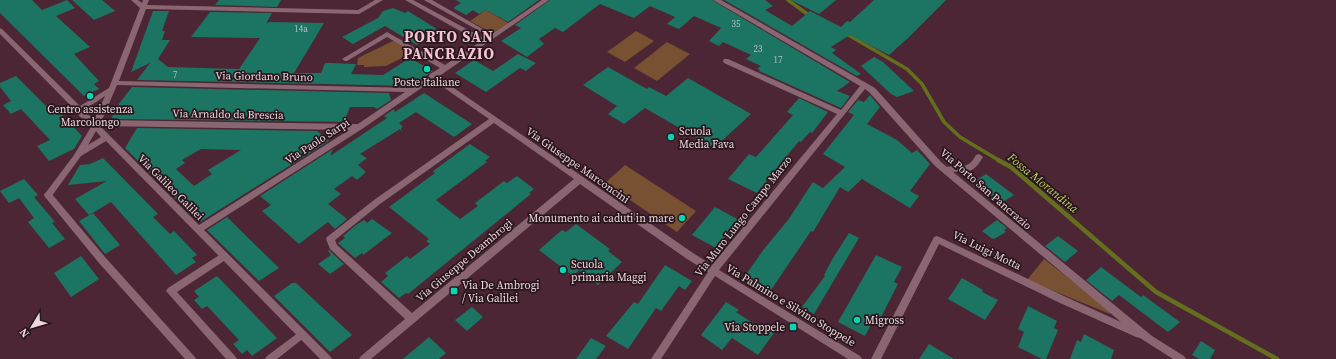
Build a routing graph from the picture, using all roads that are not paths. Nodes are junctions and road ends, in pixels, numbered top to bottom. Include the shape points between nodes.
1 (134, 0) edge
2 (408, 0) edge
3 (427, 0) edge
4 (546, 0) edge
5 (716, 0) edge
6 (375, 1) edge
7 (144, 3) edge
8 (0, 30) edge
9 (492, 36) junction
10 (484, 41) junction
11 (345, 59) dead end
12 (726, 62) dead end
13 (445, 68) junction
14 (432, 76) junction
15 (865, 85) junction
16 (114, 86) junction
17 (411, 90) junction
18 (78, 110) junction
19 (842, 113) junction
20 (493, 120) junction
21 (96, 125) junction
22 (359, 127) junction
23 (105, 138) junction
24 (77, 157) junction
25 (979, 158) dead end
26 (945, 170) junction
27 (579, 180) junction
28 (198, 230) junction
29 (224, 256) junction
30 (713, 271) junction
31 (412, 319) junction
32 (302, 334) junction
33 (1149, 339) junction
34 (191, 359) edge
35 (232, 359) edge
36 (270, 359) edge
37 (327, 359) edge
38 (364, 359) edge
39 (656, 359) edge
40 (857, 359) edge
41 (876, 359) edge
42 (1181, 359) edge

1 - 7 street
2 - 10 street
3 - 9 street
4 - 9 street, Via Paolo Sarpi
5 - 15 street, Via Porto San Pancrazio
6 - 7 street via 359,12
7 - 16 street
8 - 18 street, Via Galileo Galilei
9 - 10 street, Via Paolo Sarpi
10 - 13 street, Via Paolo Sarpi
11 - 13 street via 387,34
12 - 19 street
13 - 14 street, Via Paolo Sarpi
14 - 17 street, Via Paolo Sarpi
14 - 20 street, Via Giuseppe Marconcini
15 - 19 street, Via Muro Lungo Campo Marzo
15 - 26 street, Via Porto San Pancrazio
16 - 17 street, Via Giordano Bruno
16 - 18 street
16 - 21 street
17 - 22 street, Via Paolo Sarpi
18 - 21 street, Via Galileo Galilei
19 - 30 street, Via Muro Lungo Campo Marzo
20 - 27 street, Via Giuseppe Marconcini
20 - 31 street via 377,202 330,239 333,247
21 - 22 street, Via Arnaldo da Brescia
21 - 23 street, Via Galileo Galilei
21 - 24 street
22 - 28 street, Via Paolo Sarpi
23 - 24 street
23 - 28 street, Via Galileo Galilei
24 - 34 street via 48,195 102,260
25 - 26 street via 975,165 967,170
26 - 33 street, Via Porto San Pancrazio
27 - 30 street, Via Giuseppe Marconcini
27 - 31 street, Via Giuseppe Deambrogi
28 - 29 street, Via Galileo Galilei
29 - 32 street, Via Galileo Galilei
29 - 35 street via 171,291
30 - 39 street, Via Muro Lungo Campo Marzo
30 - 40 street, Via Palmino e Silvino Stoppele
31 - 38 street, Via Giuseppe Deambrogi
32 - 36 street
32 - 37 street, Via Galileo Galilei
33 - 41 street, Via Luigi Motta via 937,239
33 - 42 street, Via Porto San Pancrazio

